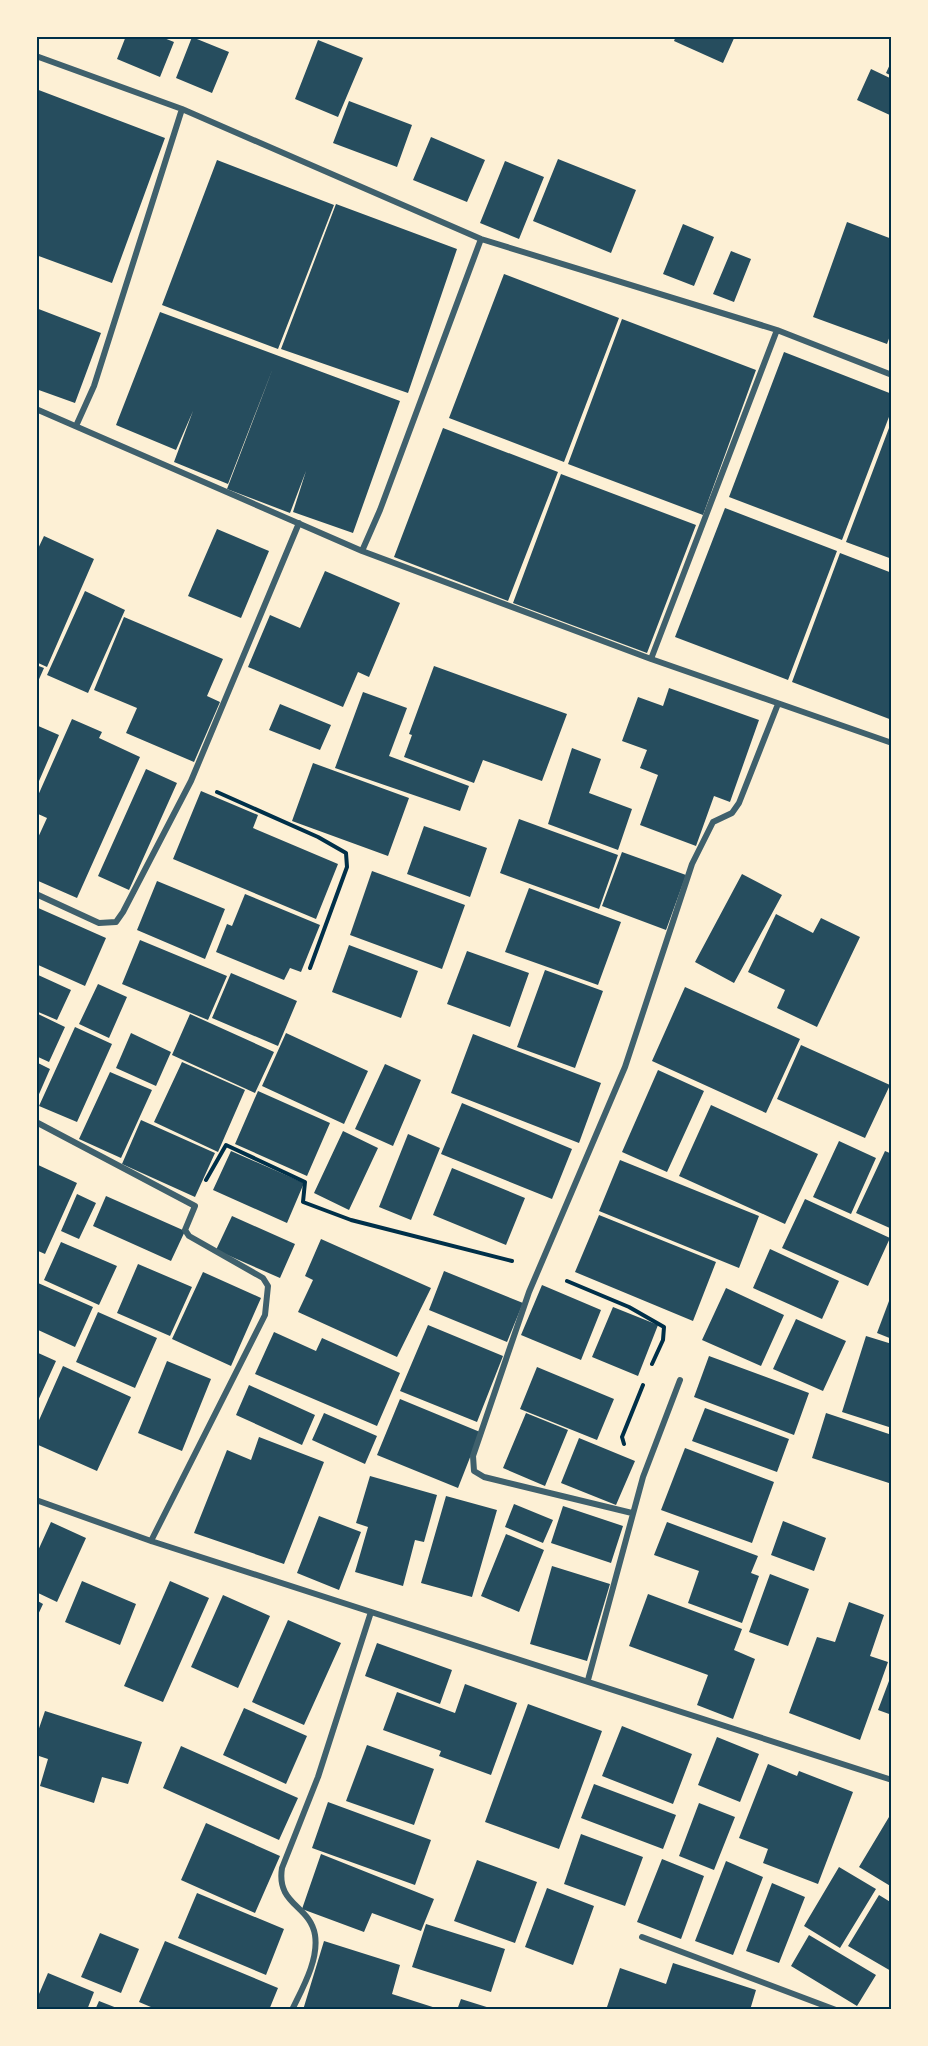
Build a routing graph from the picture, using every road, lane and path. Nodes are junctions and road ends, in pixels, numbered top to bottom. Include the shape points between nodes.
1 (36, 56) edge
2 (182, 109) junction
3 (481, 238) junction
4 (777, 330) junction
5 (892, 375) edge
6 (36, 409) edge
7 (76, 426) junction
8 (298, 523) junction
9 (362, 551) junction
10 (651, 659) junction
11 (778, 704) junction
12 (892, 743) edge
13 (191, 781) junction
14 (36, 894) edge
15 (310, 968) dead end
16 (36, 1122) edge
17 (195, 1206) junction
18 (540, 1268) junction
19 (680, 1380) dead end
20 (650, 1458) junction
21 (36, 1500) edge
22 (632, 1513) junction
23 (151, 1541) junction
24 (370, 1612) junction
25 (588, 1680) junction
26 (892, 1780) edge
27 (642, 1937) dead end
28 (292, 2010) edge
29 (836, 2010) edge

1 - 2 street
2 - 3 street
2 - 7 street via 94,386
3 - 4 street
3 - 9 street
4 - 5 street
4 - 10 street
6 - 7 street
7 - 8 street
8 - 9 street
8 - 13 street
9 - 10 street
10 - 11 street
11 - 12 street
11 - 18 street via 739,803 732,813 713,822 692,864 625,1067
13 - 14 street via 116,922 99,922
13 - 15 path via 346,853 347,867
16 - 17 street
17 - 18 path via 226,1145 305,1182 303,1202 351,1220
17 - 23 street via 186,1232 263,1278 268,1286 265,1315
18 - 20 path via 629,1307 664,1327 663,1340 622,1437 626,1447
18 - 22 street via 473,1456 474,1471 484,1478
19 - 20 street
20 - 22 street
21 - 23 street
22 - 25 street
23 - 24 street
24 - 25 street
24 - 28 street via 318,1777 282,1868 284,1895 311,1923 315,1935 315,1950 304,1986
25 - 26 street
27 - 29 street

